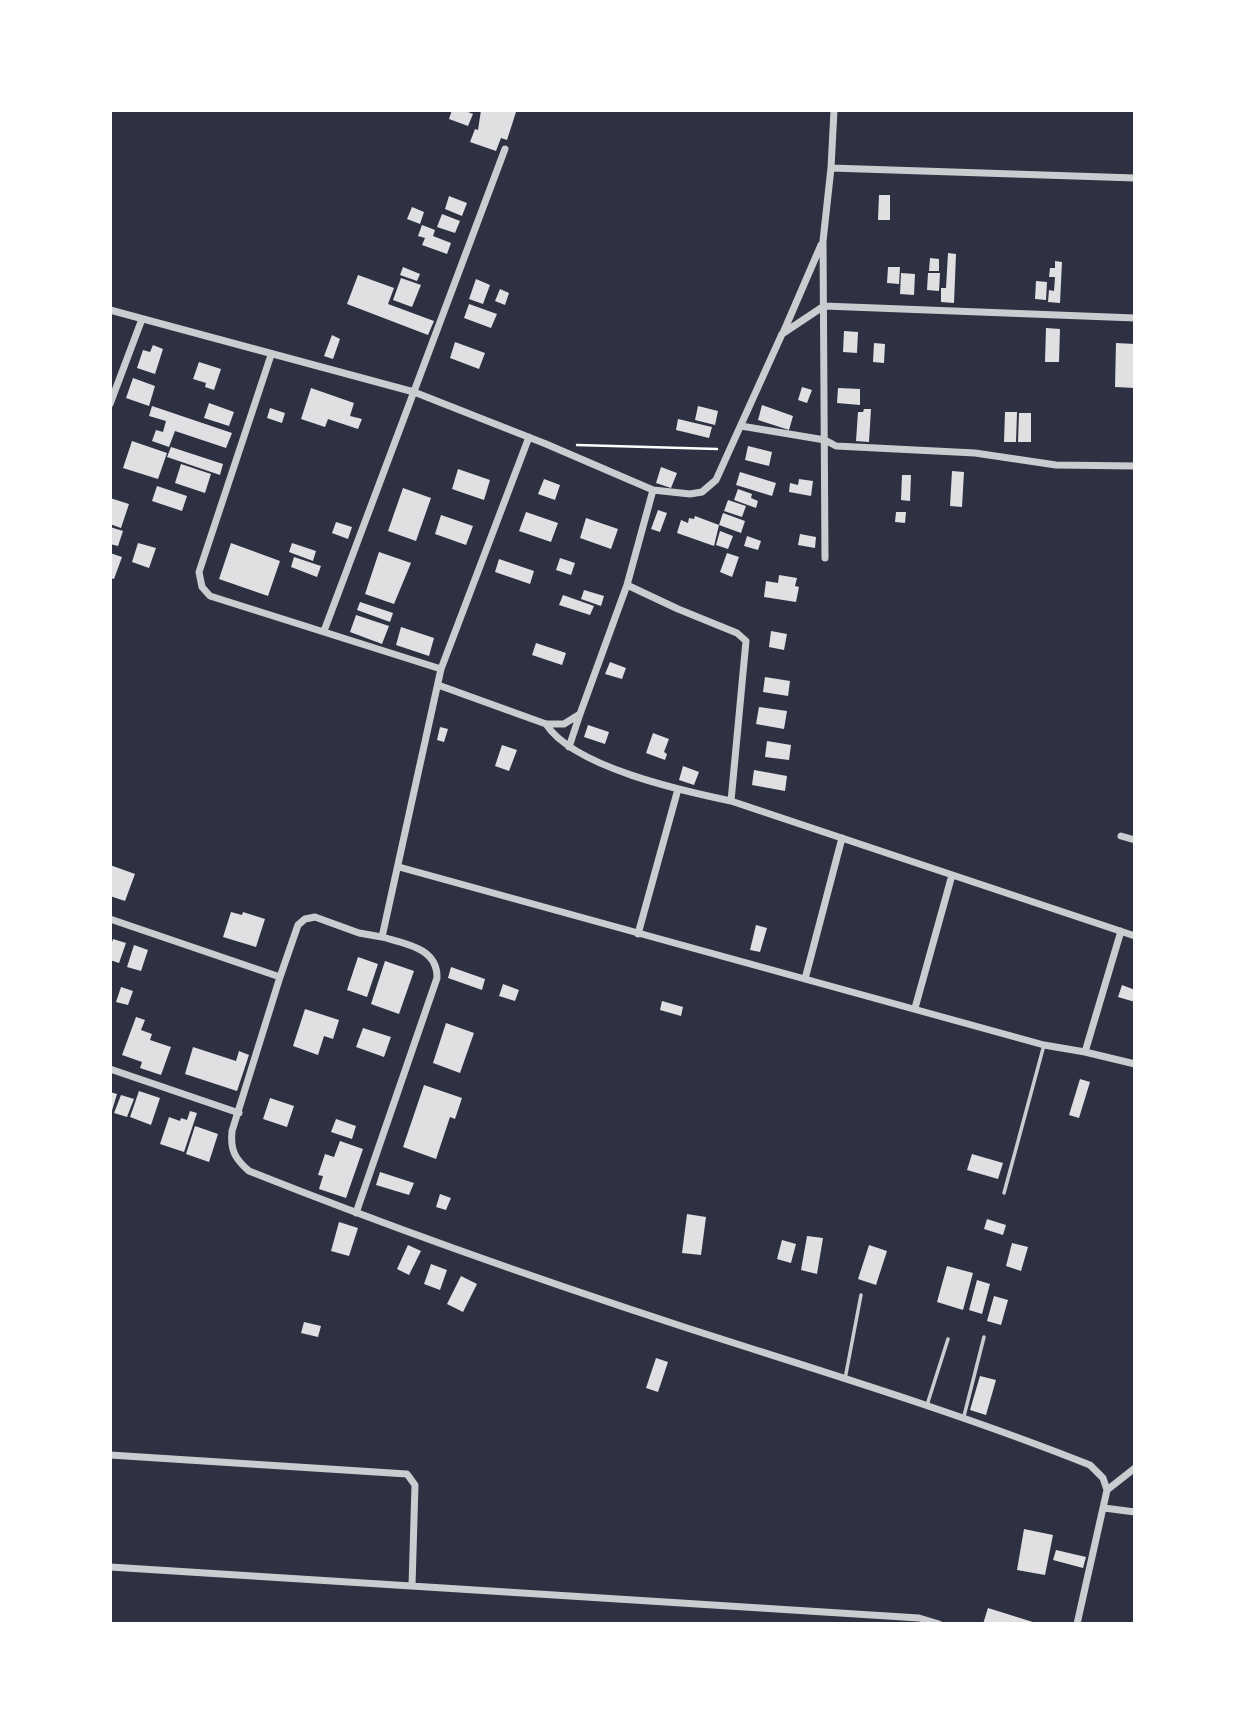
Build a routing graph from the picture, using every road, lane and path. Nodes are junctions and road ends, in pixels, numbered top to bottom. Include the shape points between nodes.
1 (834, 110) edge
2 (505, 149) dead end
3 (831, 168) junction
4 (1135, 178) edge
5 (822, 241) junction
6 (824, 306) junction
7 (110, 310) edge
8 (142, 318) junction
9 (1135, 318) edge
10 (782, 334) junction
11 (271, 355) junction
12 (414, 392) junction
13 (110, 404) edge
14 (741, 426) junction
15 (529, 437) junction
16 (825, 440) junction
17 (567, 445) dead end
18 (730, 449) junction
19 (1135, 466) edge
20 (653, 490) junction
21 (825, 558) dead end
22 (627, 584) junction
23 (324, 631) junction
24 (441, 669) junction
25 (438, 685) junction
26 (580, 714) junction
27 (546, 724) junction
28 (569, 747) junction
29 (678, 789) junction
30 (732, 801) junction
31 (1121, 836) dead end
32 (842, 838) junction
33 (1135, 840) edge
34 (399, 867) junction
35 (952, 875) junction
36 (110, 919) edge
37 (1121, 931) junction
38 (638, 934) junction
39 (1135, 936) edge
40 (382, 937) junction
41 (280, 977) junction
42 (805, 979) junction
43 (915, 1008) junction
44 (1044, 1045) junction
45 (1085, 1052) junction
46 (1135, 1064) edge
47 (110, 1069) edge
48 (239, 1113) junction
49 (1004, 1193) dead end
50 (356, 1213) junction
51 (861, 1295) dead end
52 (984, 1337) dead end
53 (948, 1339) dead end
54 (845, 1379) junction
55 (927, 1405) junction
56 (964, 1417) junction
57 (110, 1455) edge
58 (1135, 1468) edge
59 (1107, 1490) junction
60 (1104, 1508) junction
61 (1135, 1512) edge
62 (110, 1567) edge
63 (412, 1586) junction
64 (939, 1624) edge
65 (1077, 1624) edge

1 - 3 street
2 - 12 street
3 - 4 street
3 - 5 street
5 - 6 street
5 - 10 street
6 - 9 street
6 - 10 street
6 - 16 street
7 - 8 street
8 - 11 street
8 - 13 street
10 - 14 street
11 - 12 street
11 - 23 street via 199,572 200,581 211,596
12 - 15 street
12 - 23 street
14 - 16 street
14 - 18 street
15 - 20 street
15 - 24 street
16 - 19 street via 836,446 975,453 1056,466
16 - 21 street
17 - 18 path
18 - 20 street via 716,480 702,492 678,495
20 - 22 street
22 - 26 street
22 - 30 street via 746,641
23 - 24 street
24 - 25 street
25 - 27 street
25 - 34 street
26 - 27 street via 564,724
26 - 28 street
27 - 28 street
28 - 29 street via 590,759
29 - 30 street
29 - 38 street
30 - 32 street
31 - 33 street
32 - 35 street
32 - 42 street
34 - 38 street
34 - 40 street
35 - 37 street
35 - 43 street
36 - 41 street
37 - 39 street
37 - 45 street
38 - 42 street
40 - 41 street via 305,919 298,925
40 - 50 street via 429,953 437,978
41 - 48 street
42 - 43 street
43 - 44 street
44 - 45 street
44 - 49 lane
45 - 46 street
47 - 48 street
48 - 50 street via 231,1149 249,1171
50 - 54 street
51 - 54 lane
52 - 56 lane
53 - 55 lane
54 - 55 street
55 - 56 street
56 - 59 street via 1090,1465
57 - 63 street via 407,1474 415,1485
58 - 59 street
59 - 60 street
60 - 61 street
60 - 65 street
62 - 63 street
63 - 64 street via 919,1618

